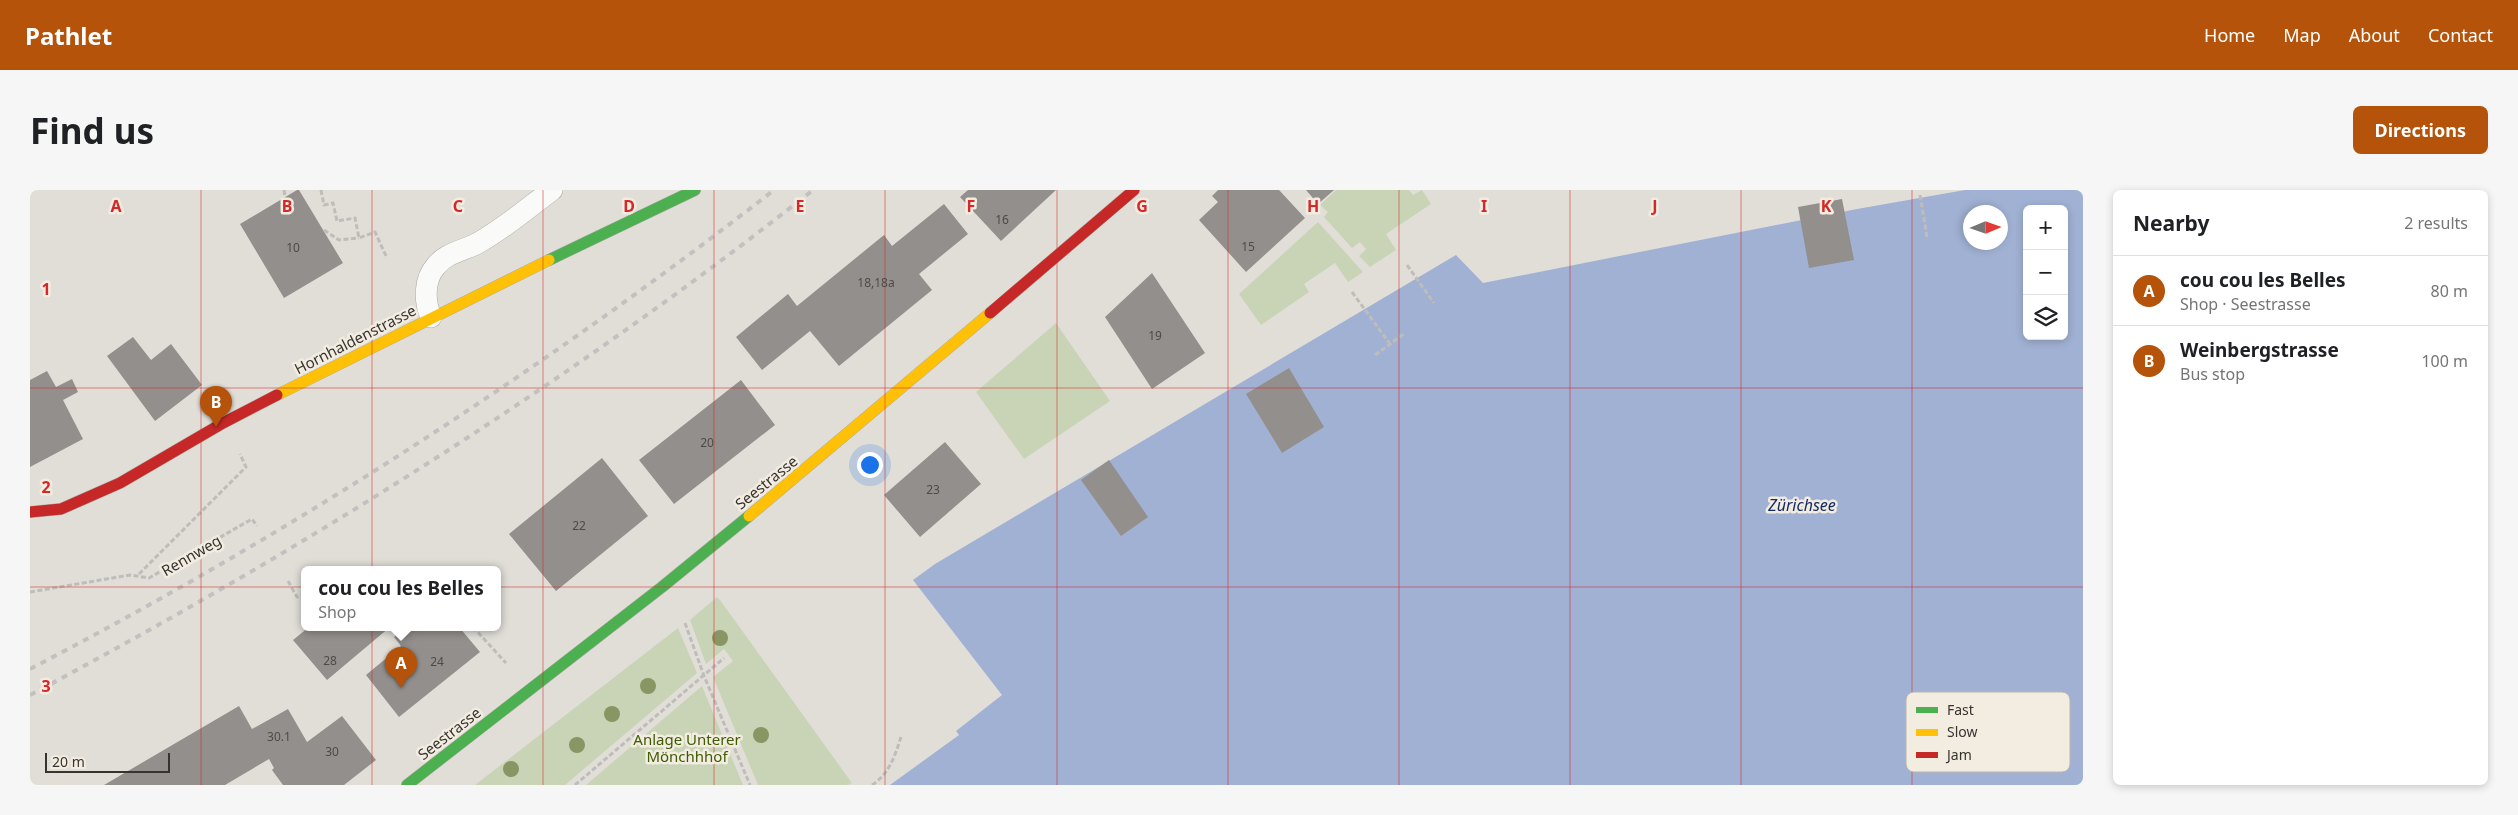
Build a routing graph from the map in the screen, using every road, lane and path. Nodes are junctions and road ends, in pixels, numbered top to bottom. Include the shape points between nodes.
1 (284, 190) edge
2 (321, 190) edge
3 (552, 190) edge
4 (695, 190) edge
5 (1134, 190) edge
6 (1920, 195) dead end
7 (285, 197) dead end
8 (324, 230) dead end
9 (1926, 237) dead end
10 (359, 238) junction
11 (387, 258) dead end
12 (1407, 265) dead end
13 (1352, 292) dead end
14 (1434, 303) dead end
15 (431, 316) junction
16 (1405, 333) dead end
17 (1390, 344) junction
18 (1375, 355) dead end
19 (223, 422) junction
20 (30, 512) edge
21 (257, 526) dead end
22 (139, 574) junction
23 (288, 582) dead end
24 (30, 592) edge
25 (301, 596) edge
26 (685, 623) dead end
27 (476, 631) edge
28 (724, 658) dead end
29 (704, 676) junction
30 (528, 691) junction
31 (901, 737) dead end
32 (407, 785) edge
33 (575, 785) edge
34 (750, 785) edge
35 (872, 785) edge

1 - 7 path
2 - 10 path via 324,205 333,203 337,222 354,218
3 - 15 lane via 476,244 449,254 435,266 426,287 426,305
4 - 15 main road, Hornhaldenstrasse
5 - 30 main road, Seestrasse via 804,471
6 - 9 path
8 - 10 path via 339,240
10 - 11 path via 374,232
12 - 14 path
13 - 17 path
15 - 19 main road, Hornhaldenstrasse
16 - 17 path
17 - 18 path
19 - 20 main road, Hornhaldenstrasse via 120,483 61,509
19 - 22 path via 246,467
21 - 22 path, Rennweg via 252,519 150,578
22 - 24 path, Rennweg
23 - 25 path via 297,597
26 - 29 path
27 - 30 path
28 - 29 path
29 - 33 path
29 - 34 path
30 - 32 main road, Seestrasse
31 - 35 path via 894,759 881,779

